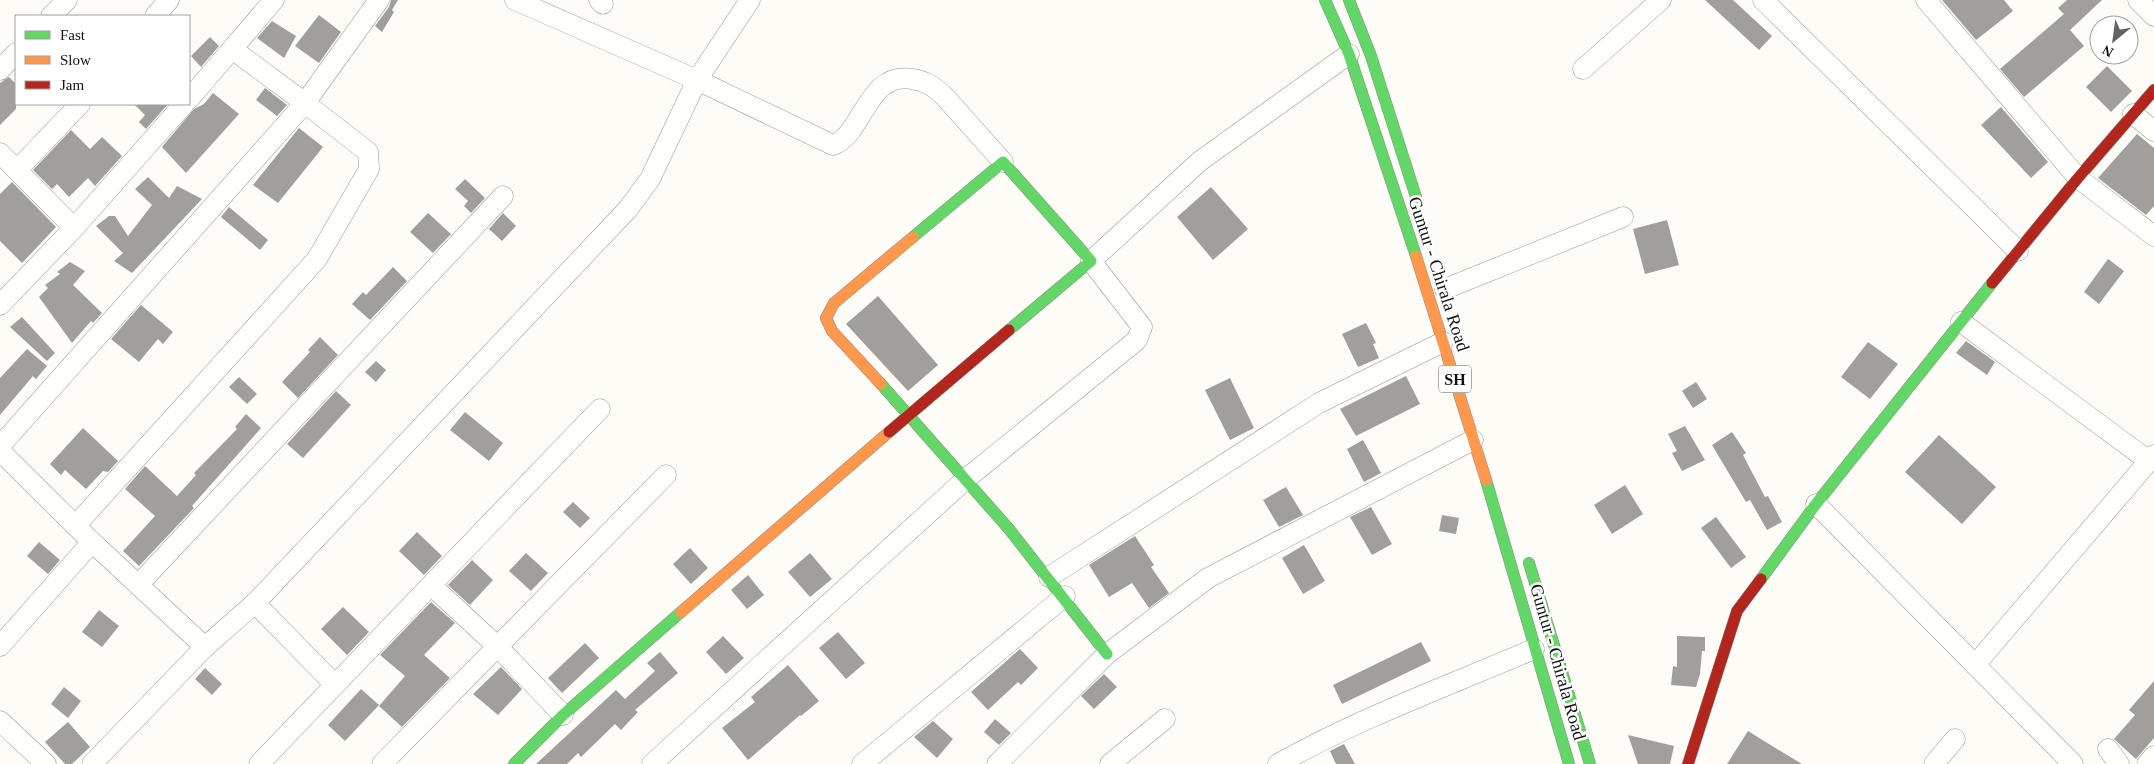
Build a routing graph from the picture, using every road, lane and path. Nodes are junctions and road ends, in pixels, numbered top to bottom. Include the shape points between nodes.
1 (67, 0) edge
2 (169, 0) edge
3 (274, 0) edge
4 (379, 0) edge
5 (515, 0) edge
6 (1325, 0) edge
7 (1349, 0) edge
8 (1661, 0) edge
9 (1763, 0) edge
10 (1926, 0) edge
11 (2138, 0) edge
12 (745, 2) edge
13 (52, 15) edge
14 (156, 15) edge
15 (2154, 16) edge
16 (232, 49) junction
17 (15, 54) edge
18 (1349, 54) junction
19 (1583, 69) dead end
20 (0, 70) edge
21 (697, 80) junction
22 (2154, 90) edge
23 (190, 98) edge
24 (306, 104) junction
25 (79, 105) edge
26 (183, 105) edge
27 (2133, 114) junction
28 (2154, 131) edge
29 (0, 153) edge
30 (1003, 162) junction
31 (17, 170) junction
32 (2078, 178) junction
33 (503, 196) dead end
34 (1420, 210) dead end
35 (1623, 217) dead end
36 (74, 228) junction
37 (2154, 236) edge
38 (2018, 251) junction
39 (1091, 261) junction
40 (1445, 289) dead end
41 (1, 303) edge
42 (1961, 322) junction
43 (1443, 342) junction
44 (600, 409) dead end
45 (908, 415) junction
46 (1473, 440) junction
47 (0, 446) edge
48 (0, 451) edge
49 (2152, 458) edge
50 (666, 475) dead end
51 (966, 478) junction
52 (1816, 504) junction
53 (76, 525) junction
54 (92, 542) junction
55 (1524, 548) dead end
56 (1049, 577) junction
57 (138, 585) junction
58 (432, 586) junction
59 (1065, 596) junction
60 (255, 604) junction
61 (0, 646) edge
62 (205, 647) junction
63 (499, 648) junction
64 (1534, 649) junction
65 (1107, 654) junction
66 (1975, 665) junction
67 (335, 685) junction
68 (563, 716) junction
69 (1165, 719) dead end
70 (0, 721) edge
71 (1954, 739) dead end
72 (2154, 756) edge
73 (46, 764) edge
74 (92, 764) edge
75 (259, 764) edge
76 (382, 764) edge
77 (514, 764) edge
78 (652, 764) edge
79 (862, 764) edge
80 (998, 764) edge
81 (1110, 764) edge
82 (1278, 764) edge
83 (1569, 764) edge
84 (1590, 764) edge
85 (1688, 764) edge
86 (1934, 764) edge
87 (2073, 764) edge
88 (2147, 764) edge

1 - 13 street
2 - 14 street
3 - 16 street
4 - 24 street
5 - 21 street
6 - 18 street, Guntur - Chirala Road / SH
7 - 34 street, Guntur - Chirala Road via 1371,56
8 - 19 street
9 - 38 street
10 - 32 street
11 - 15 street
12 - 21 street
16 - 23 street
16 - 24 street
17 - 20 street
18 - 39 street via 1200,161
18 - 43 street, Guntur - Chirala Road / SH
21 - 30 street via 833,145 844,137 881,87 891,80 922,80 945,97
21 - 60 street via 650,180 628,209
22 - 27 street
24 - 47 street
24 - 53 street via 368,152 369,169 317,258
25 - 31 street
26 - 36 street
27 - 28 street
27 - 32 street
29 - 31 street
30 - 39 street
30 - 45 street via 829,310 826,318 832,331
31 - 36 street
32 - 37 street
32 - 38 street
33 - 57 street
35 - 40 street
36 - 41 street
38 - 42 street
39 - 45 street
39 - 51 street via 1142,327 1137,340
42 - 49 street
42 - 52 street
43 - 46 street, Guntur - Chirala Road / SH
43 - 56 street via 1319,402
44 - 58 street
45 - 51 street
45 - 68 street
46 - 64 street, Guntur - Chirala Road / SH via 1512,563
46 - 65 street via 1208,578
48 - 53 street
49 - 66 street
50 - 63 street
51 - 56 street
51 - 78 street
52 - 66 street
52 - 85 street via 1737,611
53 - 54 street
54 - 57 street
54 - 61 street
55 - 84 street, Guntur - Chirala Road
56 - 59 street
57 - 62 street
58 - 63 street
58 - 67 street
59 - 65 street
59 - 79 street
60 - 62 street
60 - 67 street
62 - 74 street
63 - 68 street
63 - 76 street
64 - 82 street via 1348,729
64 - 83 street, Guntur - Chirala Road / SH
65 - 80 street
66 - 87 street
67 - 75 street
68 - 77 street
69 - 81 street
70 - 73 street
71 - 86 street
72 - 88 street

